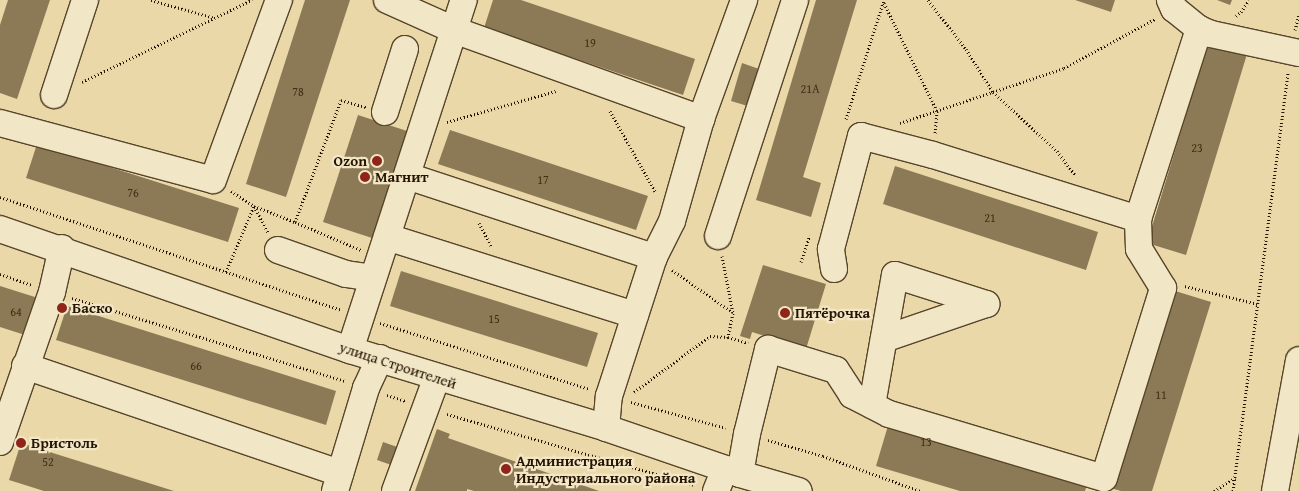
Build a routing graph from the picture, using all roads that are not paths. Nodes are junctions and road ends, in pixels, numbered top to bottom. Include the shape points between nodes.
1 (85, 0) edge
2 (279, 0) edge
3 (386, 0) edge
4 (464, 0) edge
5 (744, 0) edge
6 (795, 0) edge
7 (1172, 5) edge
8 (1199, 29) junction
9 (454, 30) junction
10 (405, 49) dead end
11 (1295, 52) edge
12 (395, 84) junction
13 (54, 95) road end
14 (433, 95) junction
15 (386, 112) road end
16 (701, 119) junction
17 (0, 123) edge
18 (407, 176) junction
19 (1138, 219) junction
20 (0, 229) edge
21 (718, 236) road end
22 (62, 248) junction
23 (278, 250) road end
24 (654, 257) junction
25 (380, 258) junction
26 (834, 269) dead end
27 (635, 315) junction
28 (884, 339) dead end
29 (350, 350) junction
30 (380, 358) junction
31 (1299, 360) edge
32 (25, 366) junction
33 (437, 377) junction
34 (872, 405) junction
35 (606, 428) junction
36 (0, 442) edge
37 (727, 478) edge
38 (337, 482) edge
39 (1104, 485) edge
40 (395, 491) edge
41 (799, 491) edge
42 (1275, 491) edge

1 - 13 street
2 - 17 street via 213,180
3 - 9 street
4 - 9 street
5 - 16 street
6 - 21 street
7 - 8 street
8 - 11 street
8 - 19 street
9 - 14 street
9 - 16 street
10 - 12 street
12 - 14 street
12 - 15 street
14 - 18 street
16 - 24 street via 672,221
18 - 24 street
18 - 25 street
19 - 26 street via 861,136 831,249
19 - 39 street via 1139,249 1163,288
20 - 22 street, улица Строителей
22 - 29 street, улица Строителей
22 - 32 street via 52,292
23 - 25 street via 346,274
24 - 27 street
25 - 27 street via 504,274
25 - 29 street
27 - 35 street
28 - 34 street
29 - 30 street, улица Строителей
30 - 33 street, улица Строителей
30 - 38 street via 366,388
31 - 42 street
32 - 36 street
32 - 38 street
33 - 35 street, улица Строителей
33 - 40 street
34 - 37 street via 852,395 836,370 768,349 747,434
34 - 39 street via 889,414
35 - 37 street, улица Строителей
37 - 41 street, улица Строителей

